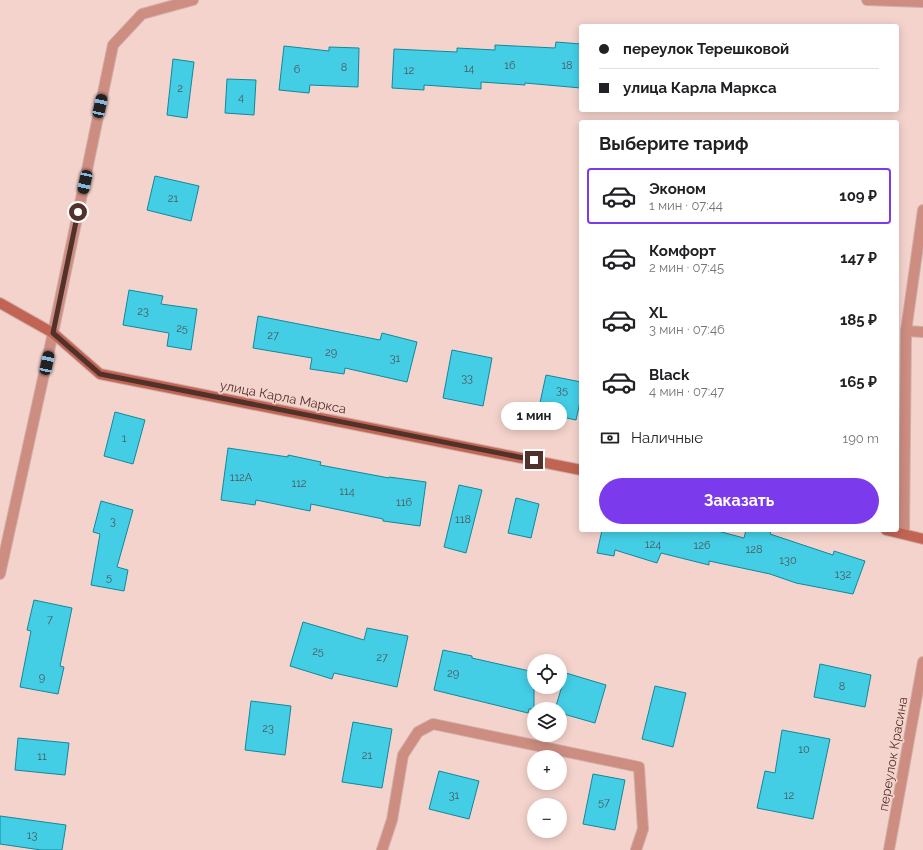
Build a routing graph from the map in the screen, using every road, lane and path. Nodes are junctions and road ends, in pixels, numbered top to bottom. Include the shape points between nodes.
1 (193, 0) edge
2 (867, 0) edge
3 (923, 2) edge
4 (923, 210) edge
5 (0, 303) edge
6 (906, 331) junction
7 (923, 332) edge
8 (53, 333) junction
9 (579, 470) edge
10 (895, 532) edge
11 (904, 534) junction
12 (923, 539) edge
13 (0, 574) edge
14 (923, 662) edge
15 (382, 850) edge
16 (636, 850) edge
17 (889, 850) edge

1 - 8 street via 142,14 113,45
2 - 3 street
4 - 6 street
5 - 8 street, улица Карла Маркса
6 - 7 street
6 - 11 street
8 - 9 street, улица Карла Маркса via 100,374
8 - 13 street
10 - 11 street
11 - 12 street
14 - 17 street, переулок Красина
15 - 16 street via 392,820 402,755 418,732 433,724 638,767 643,829

